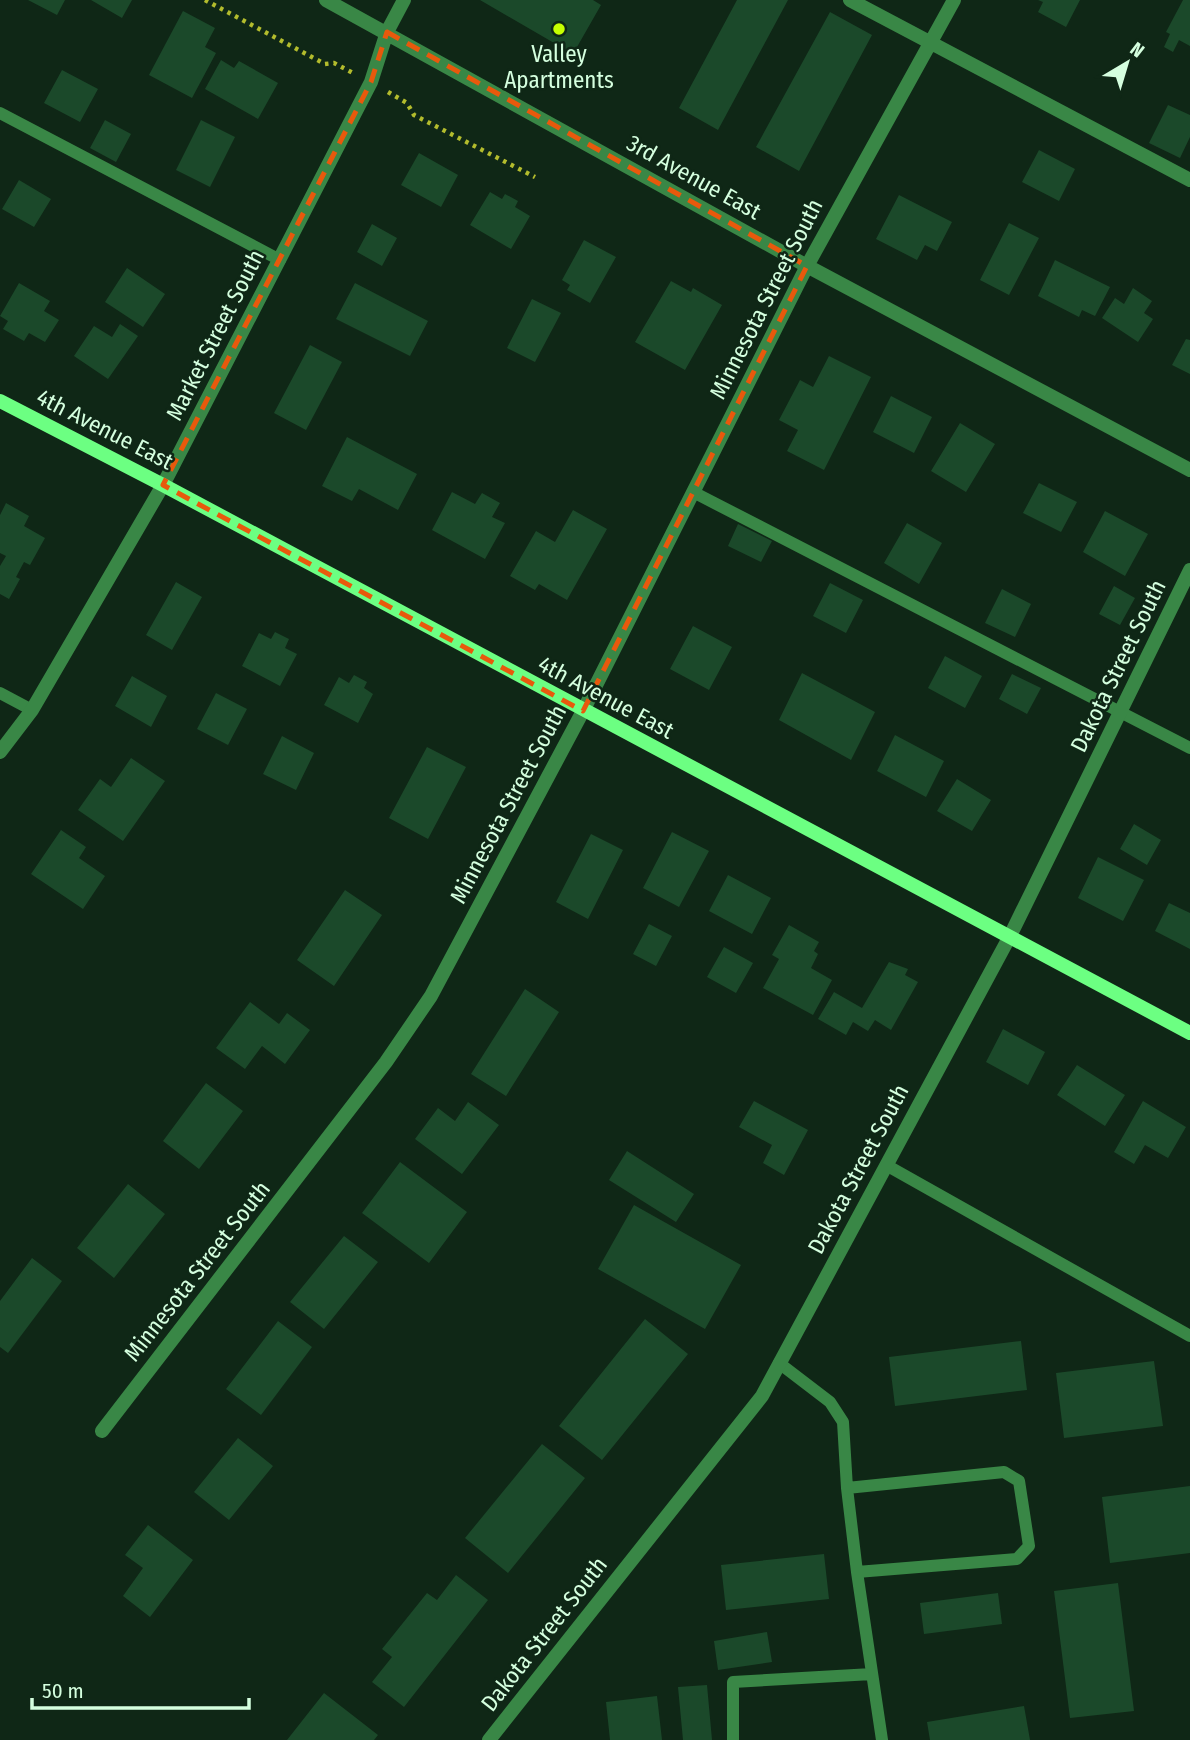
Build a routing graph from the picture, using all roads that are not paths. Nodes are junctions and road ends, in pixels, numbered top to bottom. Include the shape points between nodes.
1 (326, 0) edge
2 (404, 0) edge
3 (850, 0) edge
4 (954, 0) edge
5 (387, 32) junction
6 (930, 42) junction
7 (0, 113) edge
8 (1190, 180) edge
9 (279, 260) junction
10 (807, 266) junction
11 (0, 401) edge
12 (1190, 470) edge
13 (163, 485) junction
14 (693, 492) junction
15 (1190, 570) edge
16 (0, 693) edge
17 (32, 710) junction
18 (1121, 710) junction
19 (583, 711) junction
20 (1190, 748) edge
21 (0, 752) edge
22 (1010, 936) junction
23 (1190, 1032) edge
24 (886, 1165) junction
25 (1190, 1336) edge
26 (779, 1363) junction
27 (102, 1431) dead end
28 (847, 1488) junction
29 (858, 1572) junction
30 (872, 1674) junction
31 (489, 1740) edge
32 (733, 1740) edge
33 (881, 1740) edge

1 - 5 street, 3rd Avenue East
2 - 5 street, Market Street South
3 - 6 street
4 - 6 street, Minnesota Street South
5 - 9 street, Market Street South via 371,82
5 - 10 street, 3rd Avenue East
6 - 8 street
6 - 10 street, Minnesota Street South
7 - 9 lane
9 - 13 street, Market Street South
10 - 12 street, 3rd Avenue East
10 - 14 street, Minnesota Street South
11 - 13 street, 4th Avenue East
13 - 17 street, Market Street South
13 - 19 street, 4th Avenue East
14 - 18 lane
14 - 19 street, Minnesota Street South
15 - 18 street, Dakota Street South
16 - 17 lane
17 - 21 street, Market Street South
18 - 20 lane
18 - 22 street, Dakota Street South
19 - 22 street, 4th Avenue East
19 - 27 street, Minnesota Street South via 423,1007 386,1062
22 - 23 street, 4th Avenue East
22 - 24 street, Dakota Street South
24 - 25 lane
24 - 26 street, Dakota Street South
26 - 28 lane via 830,1402 843,1422
26 - 31 street, Dakota Street South via 762,1396
28 - 29 lane
28 - 29 lane via 1004,1472 1019,1481 1029,1546 1017,1559
29 - 30 lane
30 - 32 lane via 733,1682
30 - 33 lane

